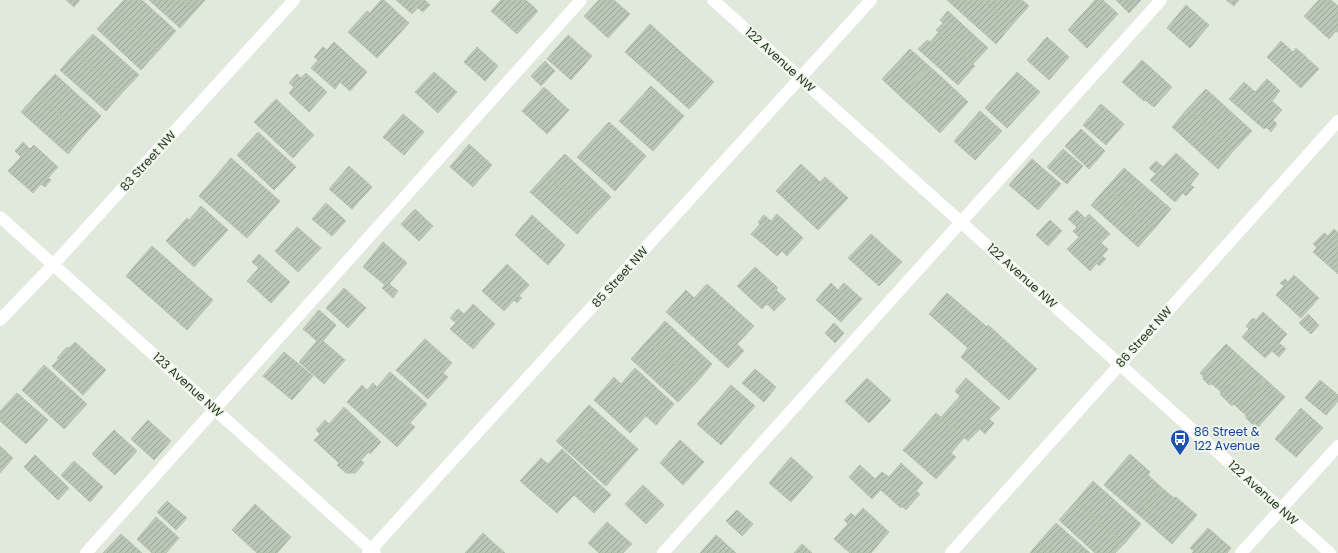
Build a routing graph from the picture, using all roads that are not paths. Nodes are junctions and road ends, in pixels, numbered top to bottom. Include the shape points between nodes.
1 (294, 0) edge
2 (581, 0) edge
3 (713, 0) edge
4 (871, 0) edge
5 (1160, 0) edge
6 (800, 79) junction
7 (1338, 121) edge
8 (0, 217) edge
9 (961, 222) junction
10 (52, 265) junction
11 (0, 320) edge
12 (1120, 365) junction
13 (216, 410) junction
14 (1338, 446) edge
15 (1281, 509) junction
16 (372, 552) edge
17 (86, 553) edge
18 (663, 553) edge
19 (951, 553) edge
20 (1241, 553) edge
21 (1330, 553) edge

1 - 10 street, 83 Street NW
2 - 13 street
3 - 6 street, 122 Avenue NW
4 - 6 street, 85 Street NW
5 - 9 street
6 - 9 street, 122 Avenue NW
6 - 16 street, 85 Street NW
7 - 12 street, 86 Street NW
8 - 10 street, 123 Avenue NW
9 - 12 street, 122 Avenue NW
9 - 18 street
10 - 11 street, 83 Street NW
10 - 13 street, 123 Avenue NW
12 - 15 street, 122 Avenue NW
12 - 19 street, 86 Street NW
13 - 16 street, 123 Avenue NW
13 - 17 street
14 - 15 street
15 - 20 street
15 - 21 street, 122 Avenue NW

